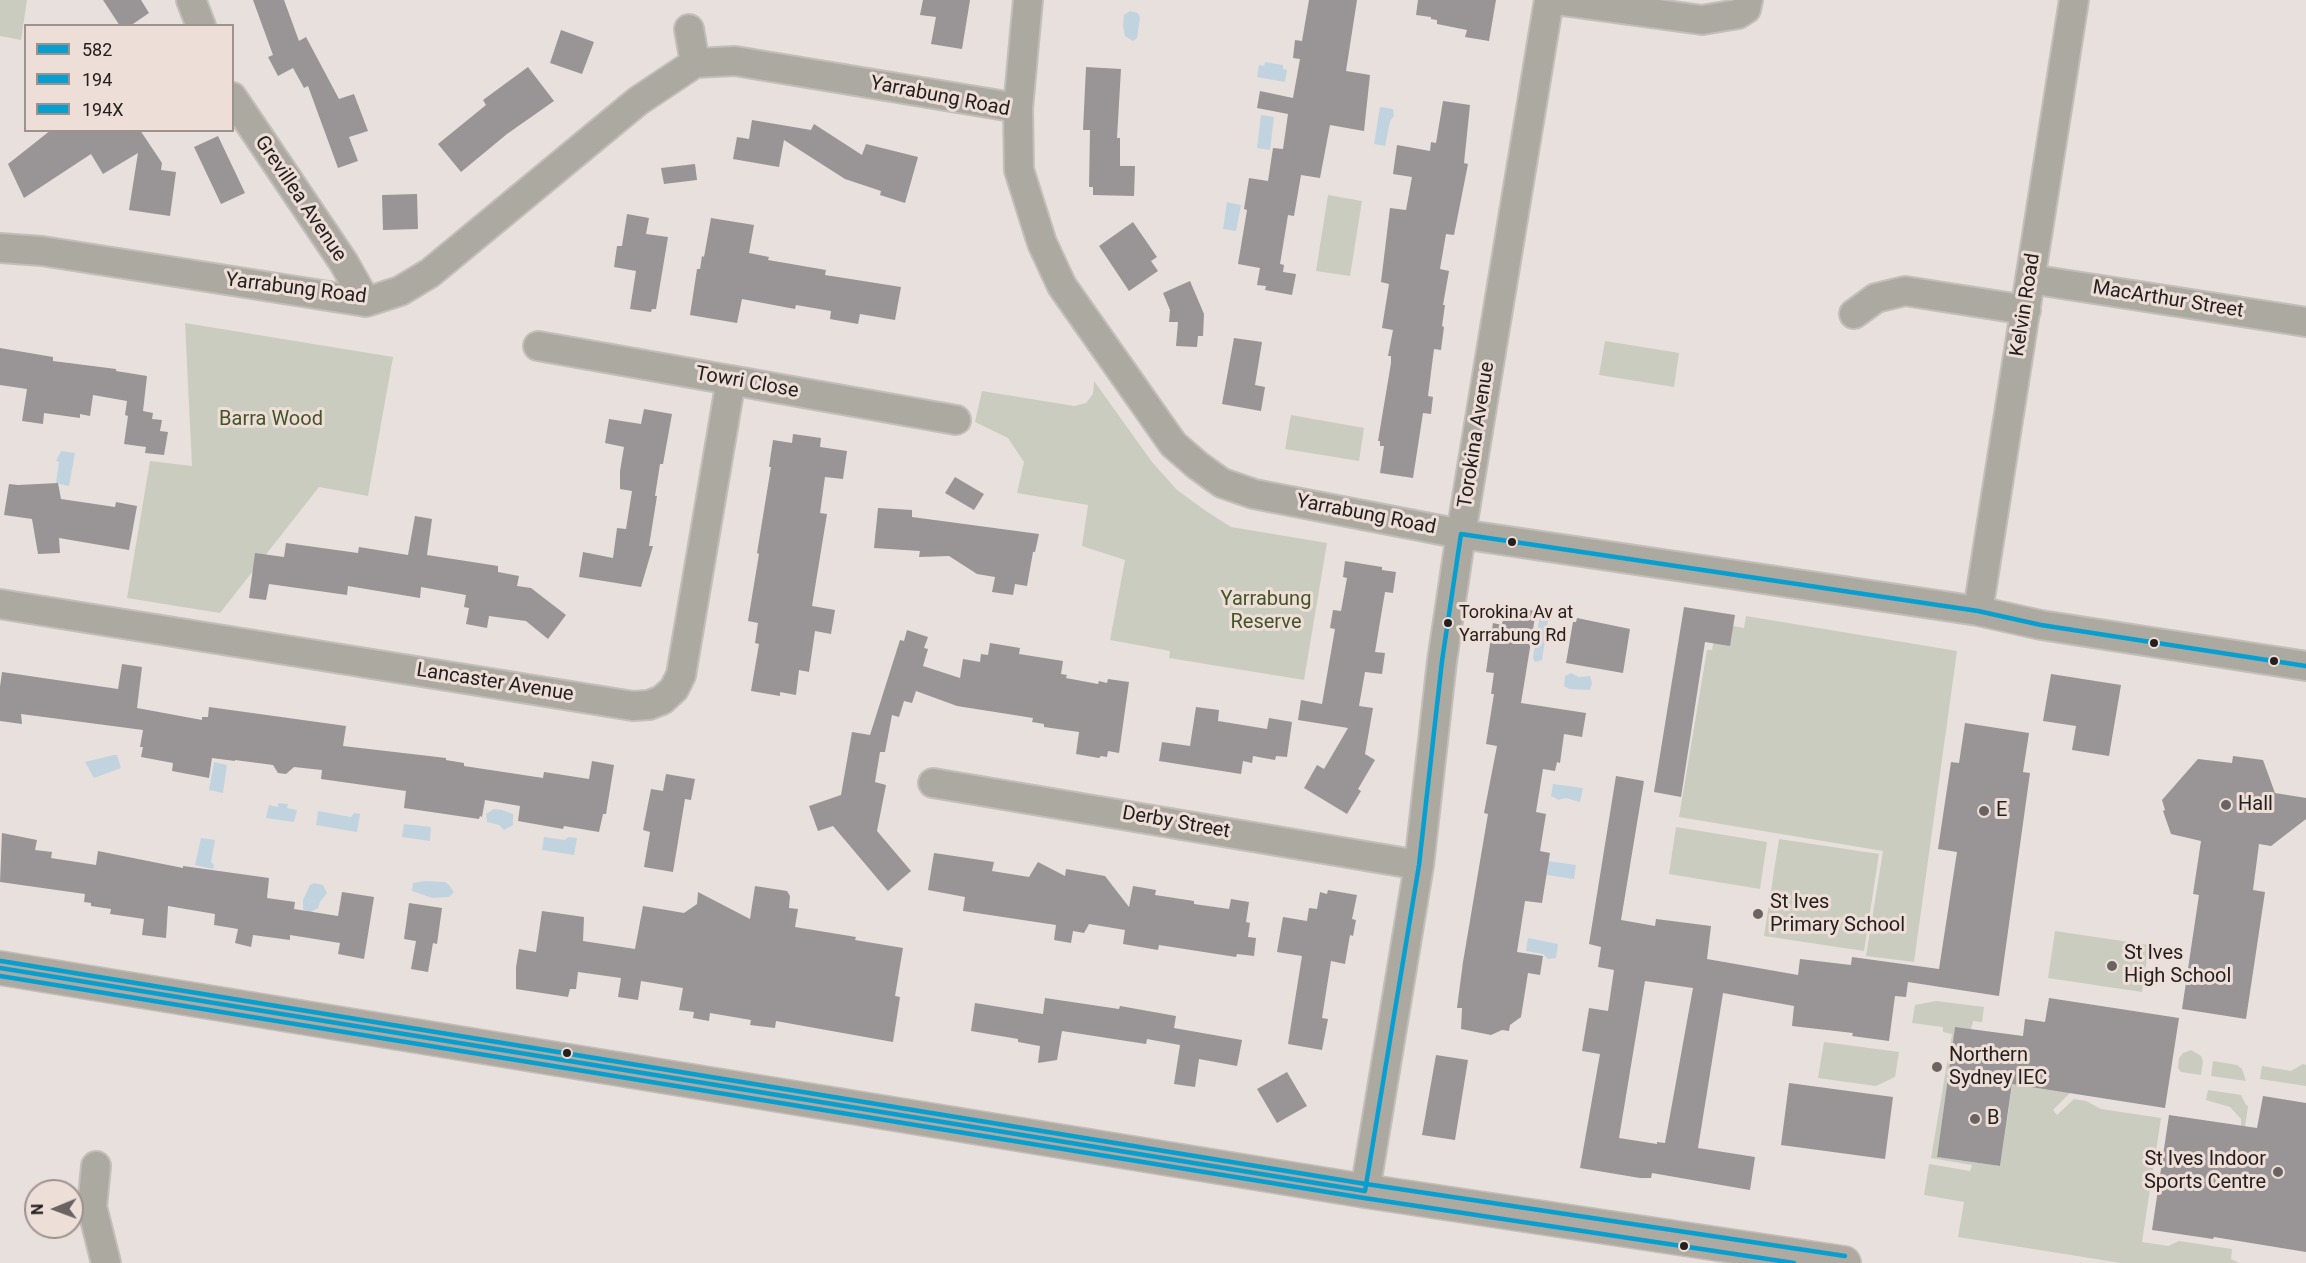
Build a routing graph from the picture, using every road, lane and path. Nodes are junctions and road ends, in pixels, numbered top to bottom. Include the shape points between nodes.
1 (191, 0) edge
2 (1028, 0) edge
3 (1549, 0) edge
4 (1555, 0) edge
5 (1748, 0) edge
6 (2074, 0) edge
7 (200, 24) edge
8 (689, 28) dead end
9 (694, 63) junction
10 (234, 100) edge
11 (1018, 108) junction
12 (0, 248) edge
13 (2030, 279) junction
14 (366, 302) junction
15 (2025, 310) junction
16 (1854, 314) dead end
17 (2306, 322) edge
18 (538, 346) dead end
19 (731, 380) junction
20 (956, 420) dead end
21 (1461, 534) junction
22 (0, 604) edge
23 (1978, 611) junction
24 (2306, 666) edge
25 (933, 783) dead end
26 (1419, 865) junction
27 (0, 968) edge
28 (96, 1166) dead end
29 (1365, 1191) junction
30 (106, 1263) edge
31 (1844, 1263) edge

1 - 7 street
2 - 11 street
3 - 21 street, Torokina Avenue
4 - 5 street via 1702,20 1738,14 1746,9
6 - 13 street, Kelvin Road
8 - 9 street
9 - 11 street, Yarrabung Road via 735,61
9 - 14 street, Yarrabung Road via 638,101 430,273 400,291
10 - 14 street, Grevillea Avenue
11 - 21 street, Yarrabung Road via 1019,170 1042,243 1062,286 1173,444 1222,483 1254,494
12 - 14 street, Yarrabung Road via 42,251
13 - 15 street, Kelvin Road
13 - 17 street, MacArthur Street
15 - 16 street via 1905,291 1876,298
15 - 23 street, Kelvin Road
18 - 19 street, Towri Close
19 - 20 street, Towri Close
19 - 22 street, Lancaster Avenue via 681,675 674,689 649,705 633,706
21 - 23 street, Yarrabung Road
21 - 26 street, Torokina Avenue
23 - 24 street, Yarrabung Road via 2042,625
25 - 26 street, Derby Street
26 - 29 street, Torokina Avenue
27 - 29 main road
28 - 30 street via 92,1207
29 - 31 main road

